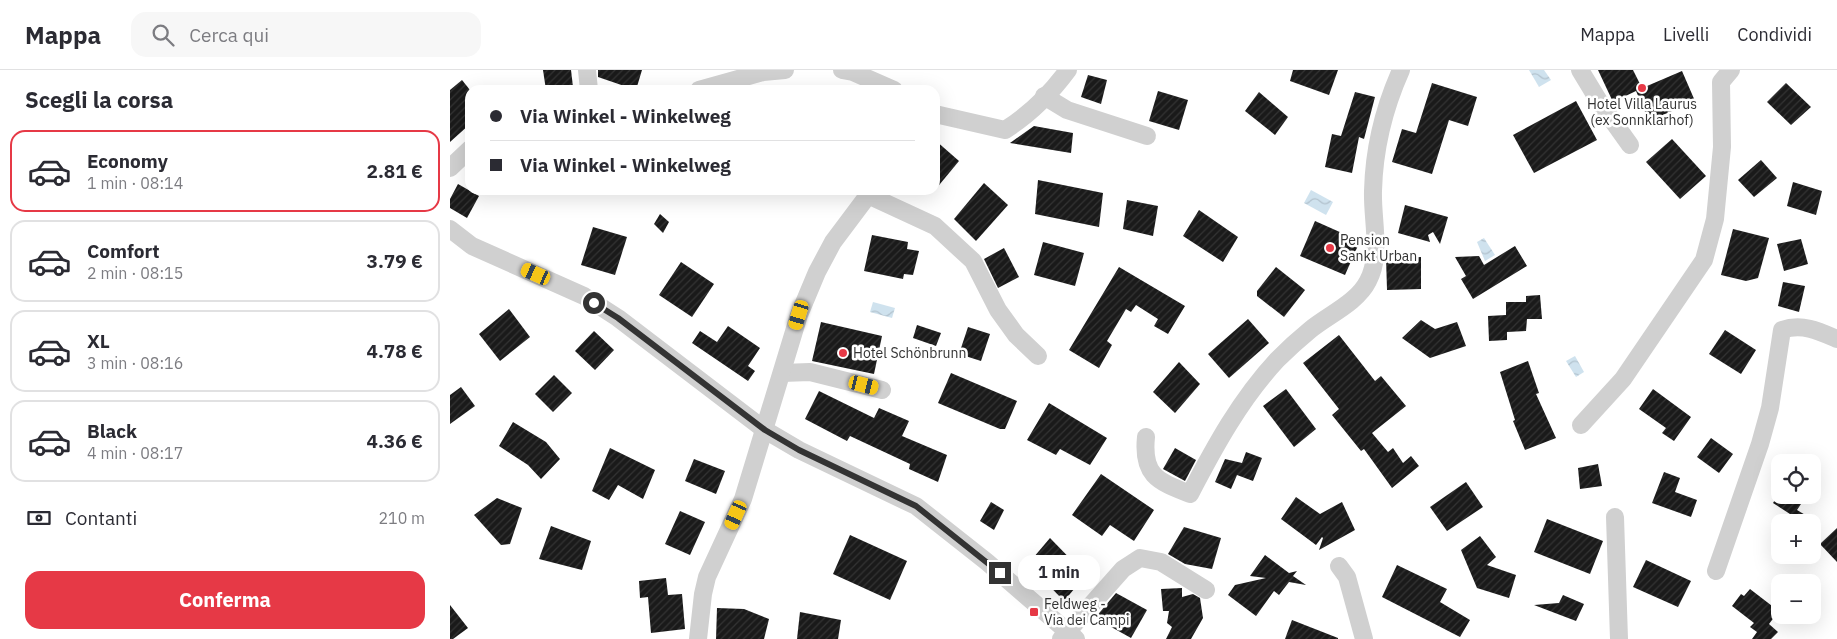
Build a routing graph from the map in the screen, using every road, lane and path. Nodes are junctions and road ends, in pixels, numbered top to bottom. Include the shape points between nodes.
1 (587, 70) edge
2 (785, 70) edge
3 (842, 70) edge
4 (1068, 70) edge
5 (1401, 70) edge
6 (1580, 70) edge
7 (1732, 70) edge
8 (588, 85) edge
9 (717, 85) edge
10 (883, 85) edge
11 (1044, 96) junction
12 (940, 115) edge
13 (1146, 136) dead end
14 (1630, 145) dead end
15 (465, 154) edge
16 (450, 168) edge
17 (868, 195) edge
18 (874, 195) edge
19 (450, 229) edge
20 (1837, 339) edge
21 (1038, 356) dead end
22 (782, 373) junction
23 (882, 390) dead end
24 (1581, 425) dead end
25 (765, 430) junction
26 (1146, 437) dead end
27 (1615, 517) dead end
28 (1339, 566) dead end
29 (1716, 571) dead end
30 (1206, 590) dead end
31 (1068, 637) edge
32 (698, 639) edge
33 (1364, 639) edge
34 (1619, 639) edge

1 - 8 street
2 - 9 street via 763,72
3 - 10 street
4 - 11 street
5 - 26 street via 1379,132 1374,162 1375,253 1368,281 1349,302 1310,330 1271,367 1216,444 1190,494 1160,482 1149,469
6 - 14 street
7 - 24 street via 1721,82 1722,146 1716,210 1704,260 1623,379
11 - 12 street via 1020,121 1005,130
11 - 13 street via 1068,110
15 - 16 street
17 - 22 street via 833,242 816,272
18 - 21 street via 935,226 973,262 998,310 1016,335
19 - 25 street via 472,246 584,296 618,318
20 - 29 street via 1807,327 1782,330 1770,408
22 - 23 street via 810,372
22 - 25 street
25 - 31 street via 799,450 916,506 987,562
25 - 32 street via 743,499 707,577
27 - 34 street
28 - 33 street via 1347,577
30 - 31 street via 1161,562 1140,558 1123,569

